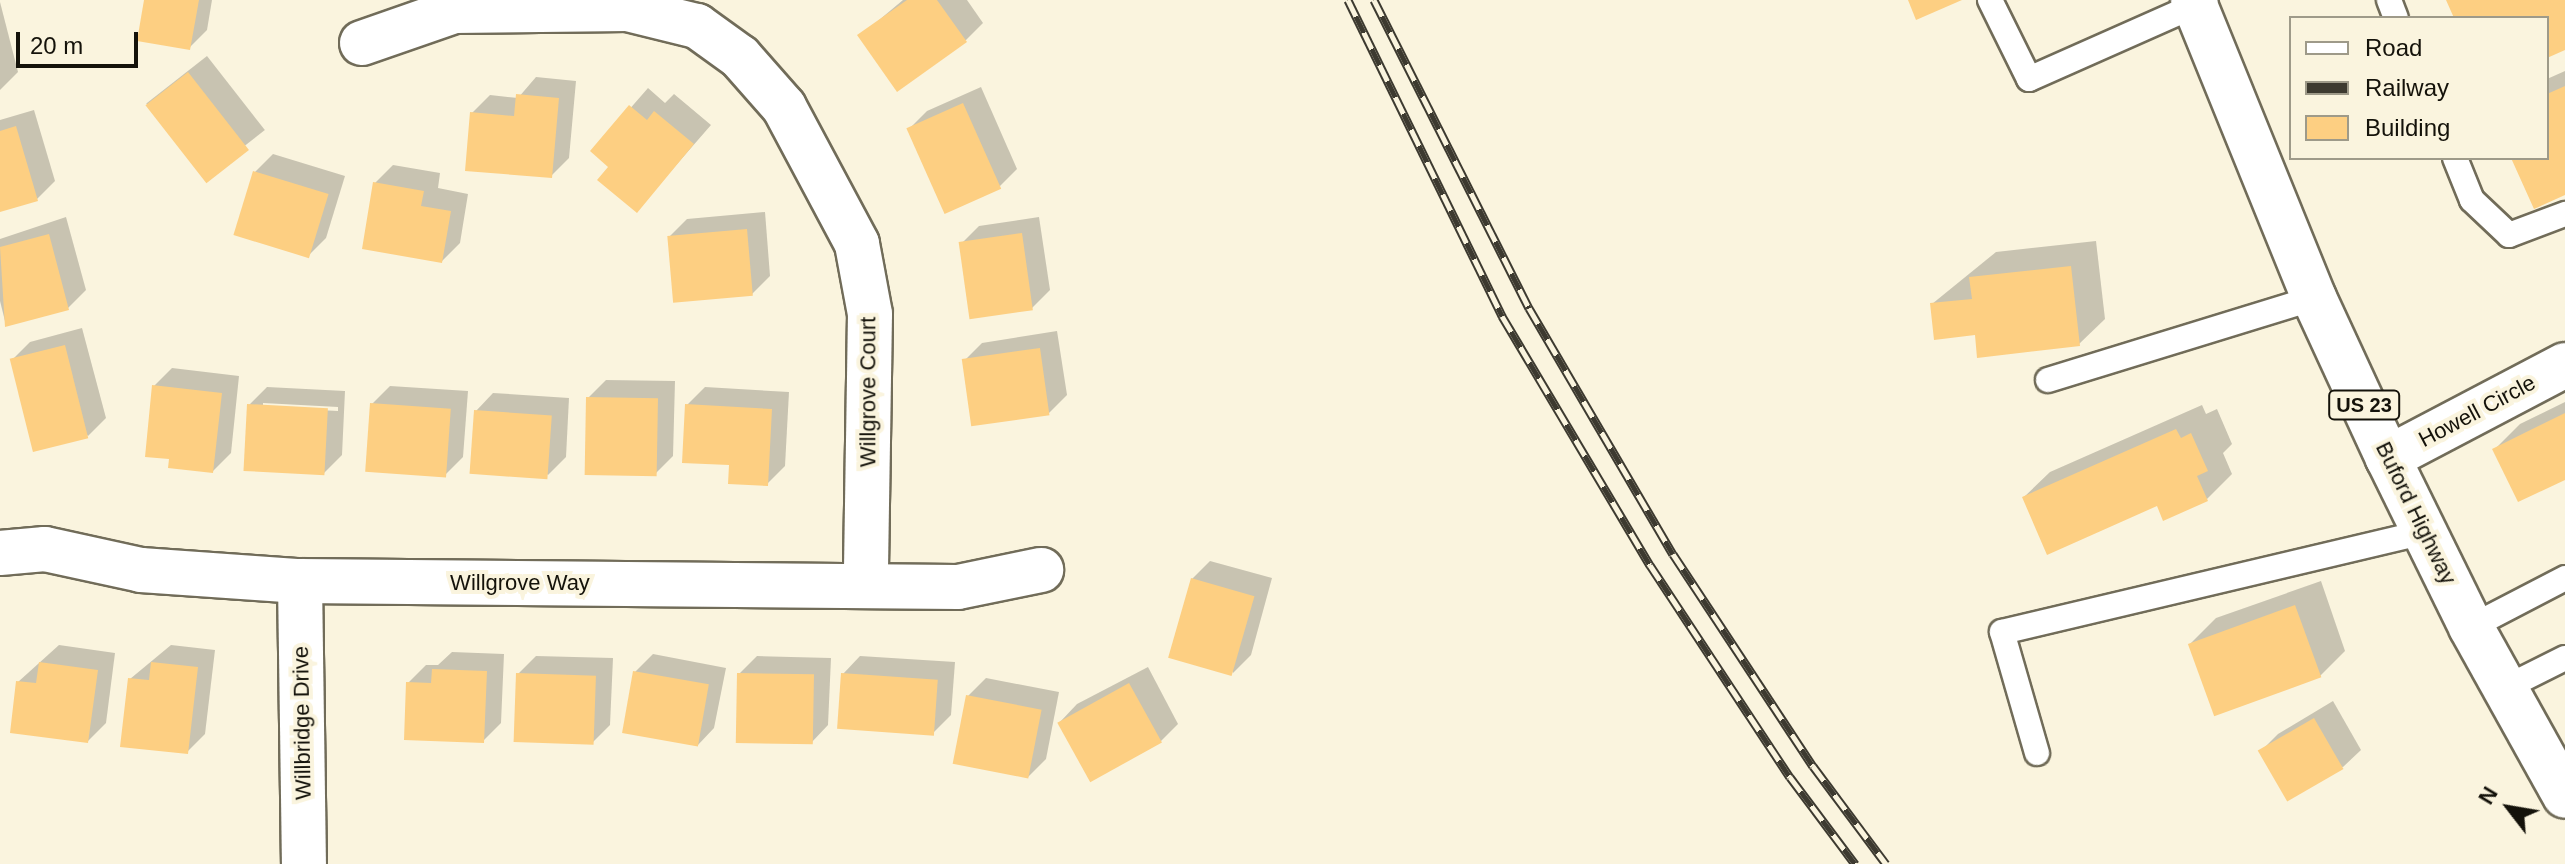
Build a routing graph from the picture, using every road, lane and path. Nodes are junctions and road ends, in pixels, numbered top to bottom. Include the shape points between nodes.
1 (1990, 0) edge
2 (2198, 2) edge
3 (362, 43) dead end
4 (2456, 160) edge
5 (2565, 214) edge
6 (2314, 298) junction
7 (2565, 365) edge
8 (2048, 380) dead end
9 (2388, 458) junction
10 (2425, 532) junction
11 (0, 553) edge
12 (1041, 570) dead end
13 (2565, 578) edge
14 (300, 581) junction
15 (866, 583) junction
16 (2471, 627) junction
17 (2565, 658) edge
18 (2505, 688) junction
19 (2037, 753) dead end
20 (2565, 796) edge
21 (304, 864) edge

1 - 2 lane via 2029,79
2 - 6 street, Buford Highway / US 23
3 - 15 street, Willgrove Court via 454,11 627,9 697,26 740,57 784,107 857,244 870,314
4 - 5 lane via 2472,200 2509,235
6 - 8 lane
6 - 9 street, Buford Highway / US 23
7 - 9 street, Howell Circle
9 - 10 street, Buford Highway / US 23
10 - 16 street, Buford Highway / US 23
10 - 19 lane via 2002,632
11 - 14 street, Willgrove Way via 45,549 141,570
12 - 15 street, Willgrove Way via 958,587
13 - 16 lane
14 - 15 street, Willgrove Way
14 - 21 street, Willbridge Drive
16 - 18 street, Buford Highway / US 23
17 - 18 lane
18 - 20 street, Buford Highway / US 23

